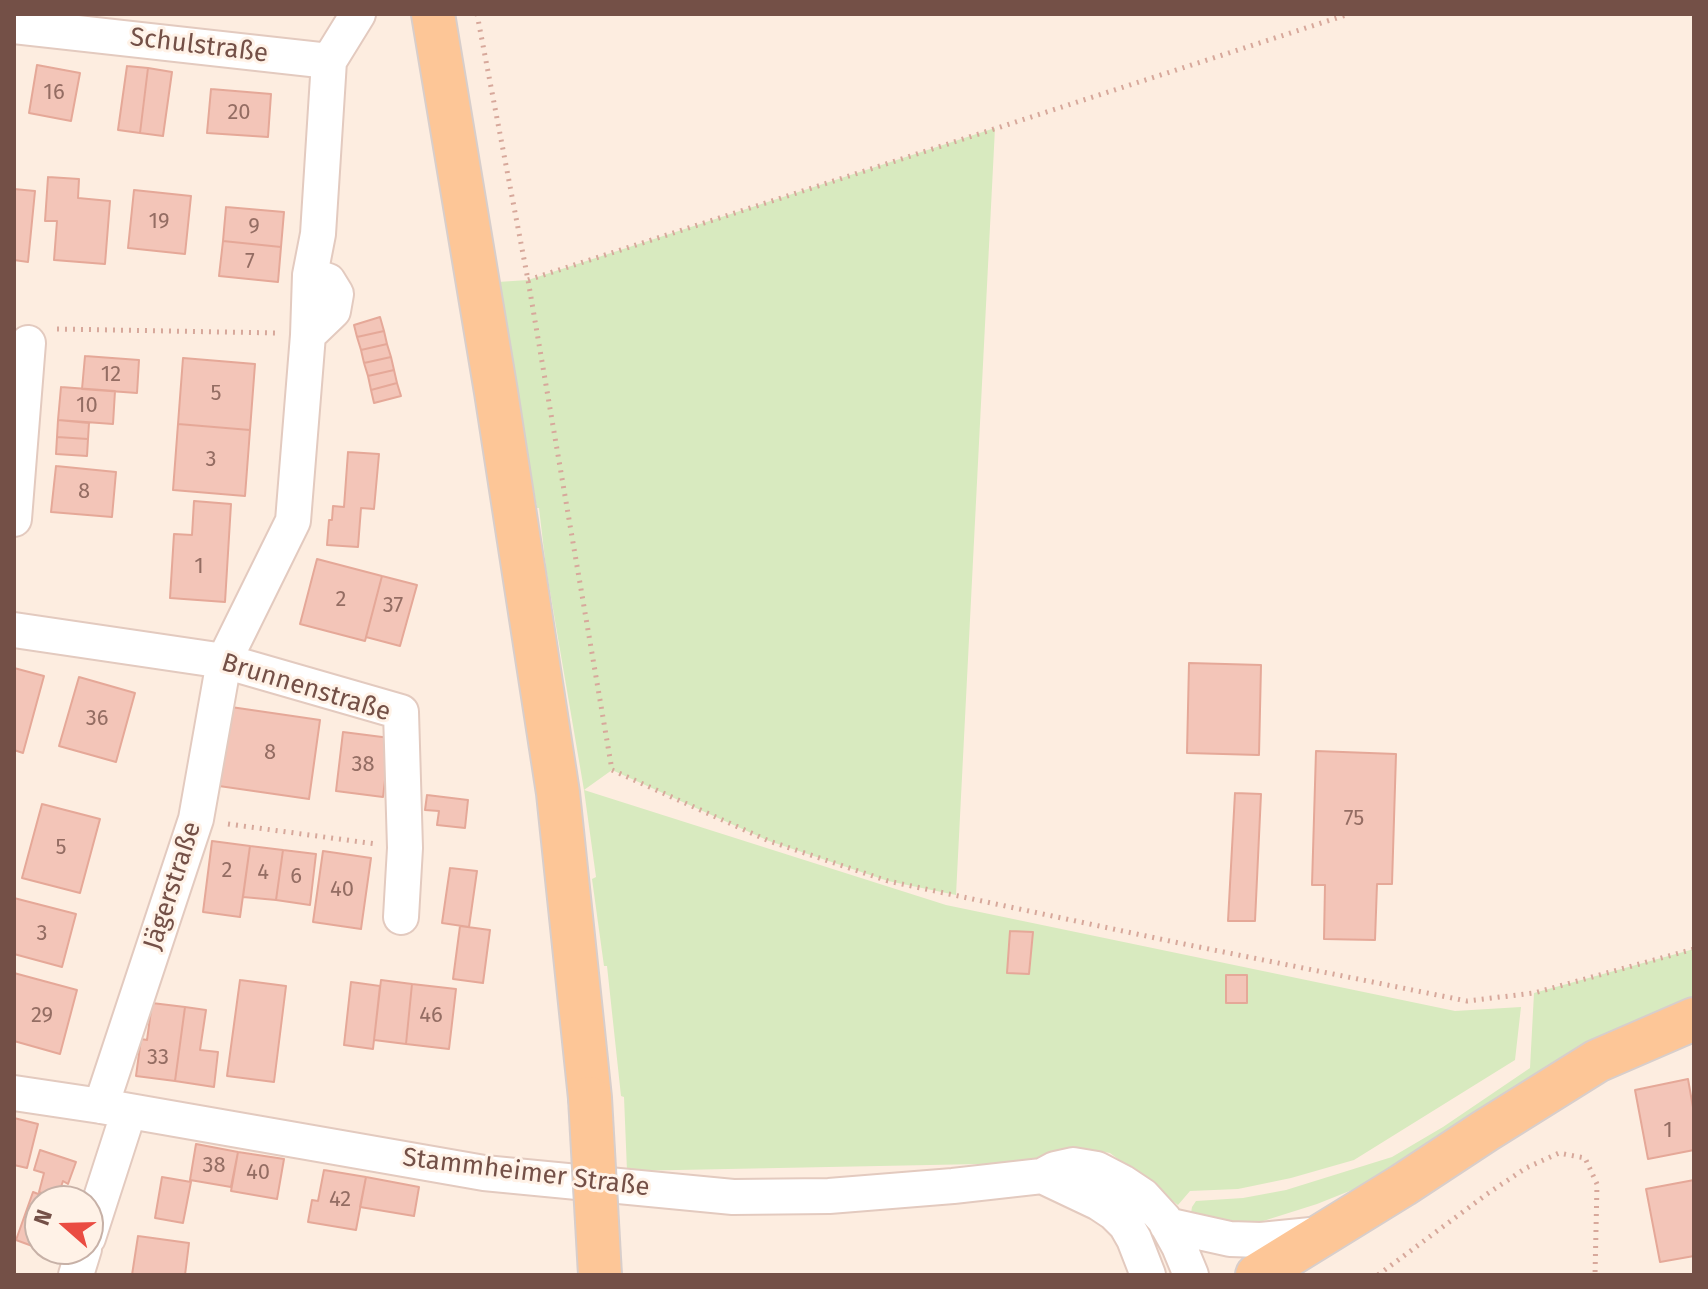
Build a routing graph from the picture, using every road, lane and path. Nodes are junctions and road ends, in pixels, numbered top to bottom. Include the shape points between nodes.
1 (358, 14) edge
2 (433, 14) edge
3 (477, 14) edge
4 (1349, 14) edge
5 (14, 26) edge
6 (329, 61) junction
7 (528, 280) junction
8 (308, 335) junction
9 (37, 336) joint
10 (14, 519) edge
11 (14, 630) edge
12 (224, 661) junction
13 (196, 819) junction
14 (405, 848) junction
15 (401, 917) dead end
16 (1694, 949) edge
17 (1694, 1019) edge
18 (14, 1093) edge
19 (115, 1108) junction
20 (1042, 1176) junction
21 (99, 1185) edge
22 (1167, 1225) junction
23 (1322, 1234) junction
24 (600, 1275) edge
25 (1148, 1275) edge
26 (1191, 1275) edge
27 (1257, 1275) edge
28 (1378, 1275) edge
29 (1595, 1275) edge

1 - 6 street
2 - 24 main road, bridge via 558,793 590,1098
3 - 7 path
4 - 7 path
5 - 6 street, Schulstraße
6 - 8 street via 318,234 310,275 328,281 336,294 333,311
7 - 16 path via 612,770 769,841 888,881 1467,1001 1534,993
8 - 9 path
8 - 12 street, Jägerstraße via 293,521
9 - 10 street
11 - 12 street, Brunnenstraße
12 - 13 street, Jägerstraße
12 - 14 street, Brunnenstraße via 401,712
13 - 14 path
13 - 19 street, Jägerstraße
14 - 15 street, Brunnenstraße
17 - 23 main road via 1597,1061
18 - 19 street, Stammheimer Straße
19 - 20 street, Stammheimer Straße via 484,1173 733,1197 829,1196
19 - 21 street, Jägerstraße
20 - 22 street, Stammheimer Straße via 1073,1165 1097,1169 1143,1196
20 - 25 street via 1114,1213 1134,1239
22 - 23 street via 1230,1239
22 - 26 street, Stammheimer Straße
23 - 27 main road
28 - 29 path via 1500,1185 1559,1153 1585,1158 1597,1184

